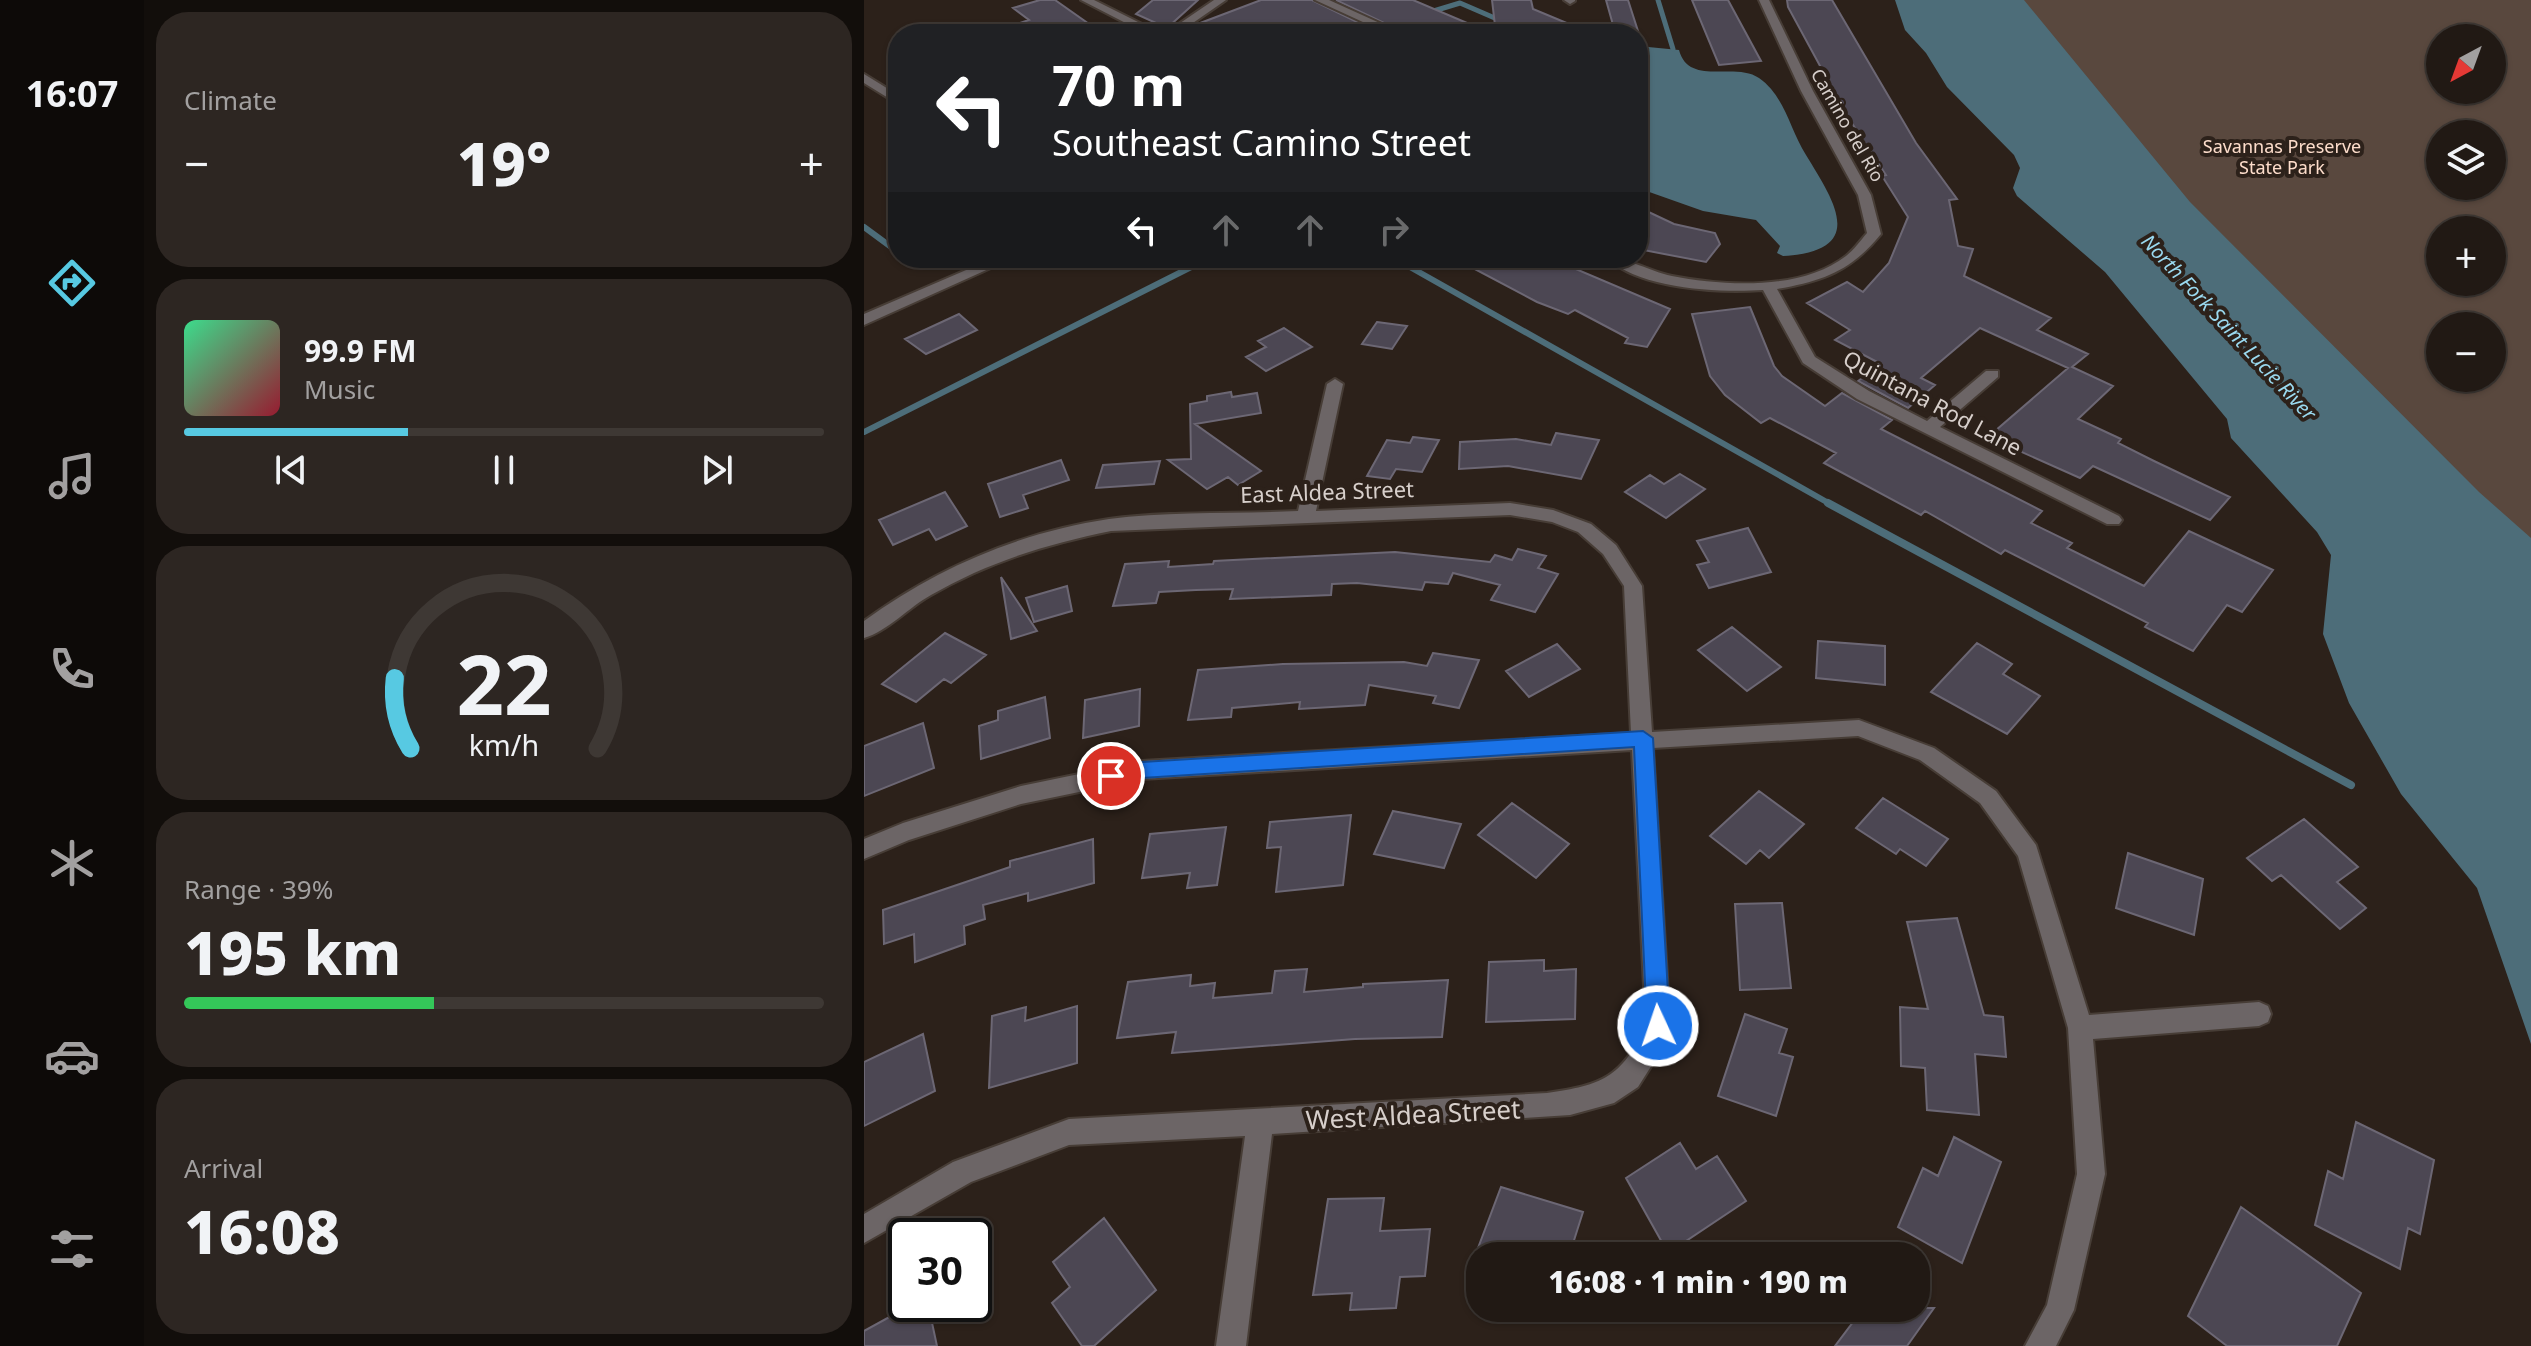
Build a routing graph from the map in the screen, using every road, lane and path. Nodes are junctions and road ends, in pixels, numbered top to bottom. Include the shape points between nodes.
1 (1086, 0) edge
2 (1221, 0) edge
3 (1320, 0) edge
4 (1764, 0) edge
5 (1135, 24) edge
6 (1185, 24) edge
7 (1375, 24) edge
8 (864, 64) edge
9 (864, 78) edge
10 (888, 79) edge
11 (888, 94) edge
12 (962, 268) edge
13 (979, 268) edge
14 (1635, 268) edge
15 (1768, 286) junction
16 (919, 290) junction
17 (864, 308) edge
18 (864, 320) edge
19 (1992, 374) dead end
20 (1335, 384) dead end
21 (1930, 427) junction
22 (1306, 515) junction
23 (2113, 520) dead end
24 (864, 631) edge
25 (1643, 738) junction
26 (864, 849) edge
27 (2259, 1014) dead end
28 (2080, 1028) junction
29 (1260, 1122) junction
30 (864, 1229) edge
31 (1231, 1346) edge
32 (2040, 1346) edge

1 - 5 street
2 - 6 street
3 - 7 street
4 - 15 street, Camino del Rio via 1833,140 1870,199 1874,234 1849,260 1821,274
8 - 10 street
9 - 11 street
12 - 16 street
13 - 16 street
14 - 15 street, Camino del Rio via 1703,283
15 - 21 street, Quintana Rod Lane via 1809,360 1863,395
16 - 17 street
16 - 18 street
19 - 21 street
20 - 22 street
21 - 23 street, Quintana Rod Lane
22 - 24 street, East Aldea Street via 1111,525 1056,534 957,570 900,602
22 - 25 street, East Aldea Street via 1510,509 1559,515 1587,529 1615,552 1633,586
25 - 26 street via 1142,770 1021,795
25 - 28 street via 1859,728 1927,754 1988,797 2028,852
25 - 29 street, West Aldea Street via 1658,1026 1640,1070 1600,1099
27 - 28 street
28 - 32 street via 2091,1174 2060,1310
29 - 30 street, West Aldea Street via 1069,1132 963,1172
29 - 31 street

